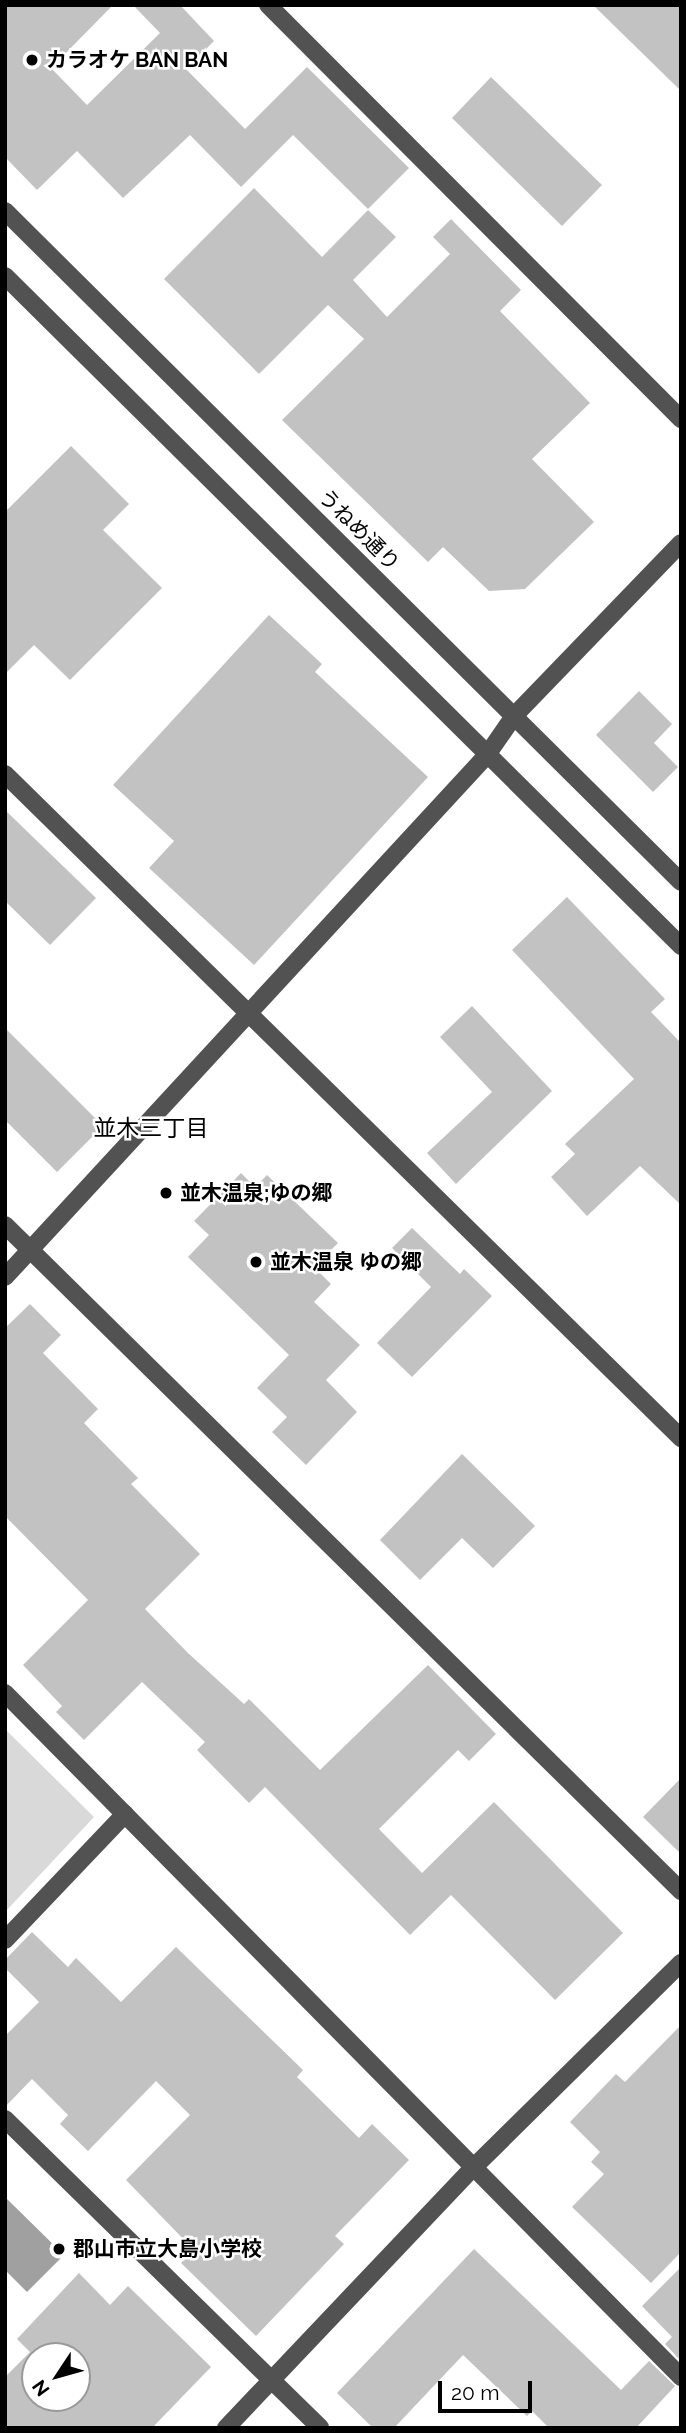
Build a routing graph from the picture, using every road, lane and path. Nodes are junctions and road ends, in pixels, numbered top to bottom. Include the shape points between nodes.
1 (268, 5) edge
2 (5, 211) edge
3 (5, 276) edge
4 (681, 419) edge
5 (681, 543) edge
6 (514, 716) junction
7 (487, 755) junction
8 (5, 774) edge
9 (681, 882) edge
10 (681, 946) edge
11 (248, 1012) junction
12 (5, 1225) edge
13 (30, 1250) junction
14 (5, 1277) edge
15 (681, 1438) edge
16 (5, 1693) edge
17 (125, 1814) junction
18 (681, 1891) edge
19 (5, 1940) edge
20 (681, 1963) edge
21 (5, 2119) edge
22 (474, 2167) junction
23 (681, 2377) edge
24 (272, 2380) junction
25 (226, 2428) edge
26 (320, 2428) edge

1 - 4 street
2 - 6 street, うねめ通り
3 - 7 street
5 - 6 street
6 - 7 street
6 - 9 street, うねめ通り
7 - 10 street
7 - 11 street
8 - 11 street
11 - 13 street
11 - 15 street
12 - 13 street
13 - 14 street
13 - 18 street
16 - 17 street
17 - 19 street
17 - 22 street
20 - 22 street
21 - 24 street
22 - 23 street
22 - 24 street
24 - 25 street
24 - 26 street

